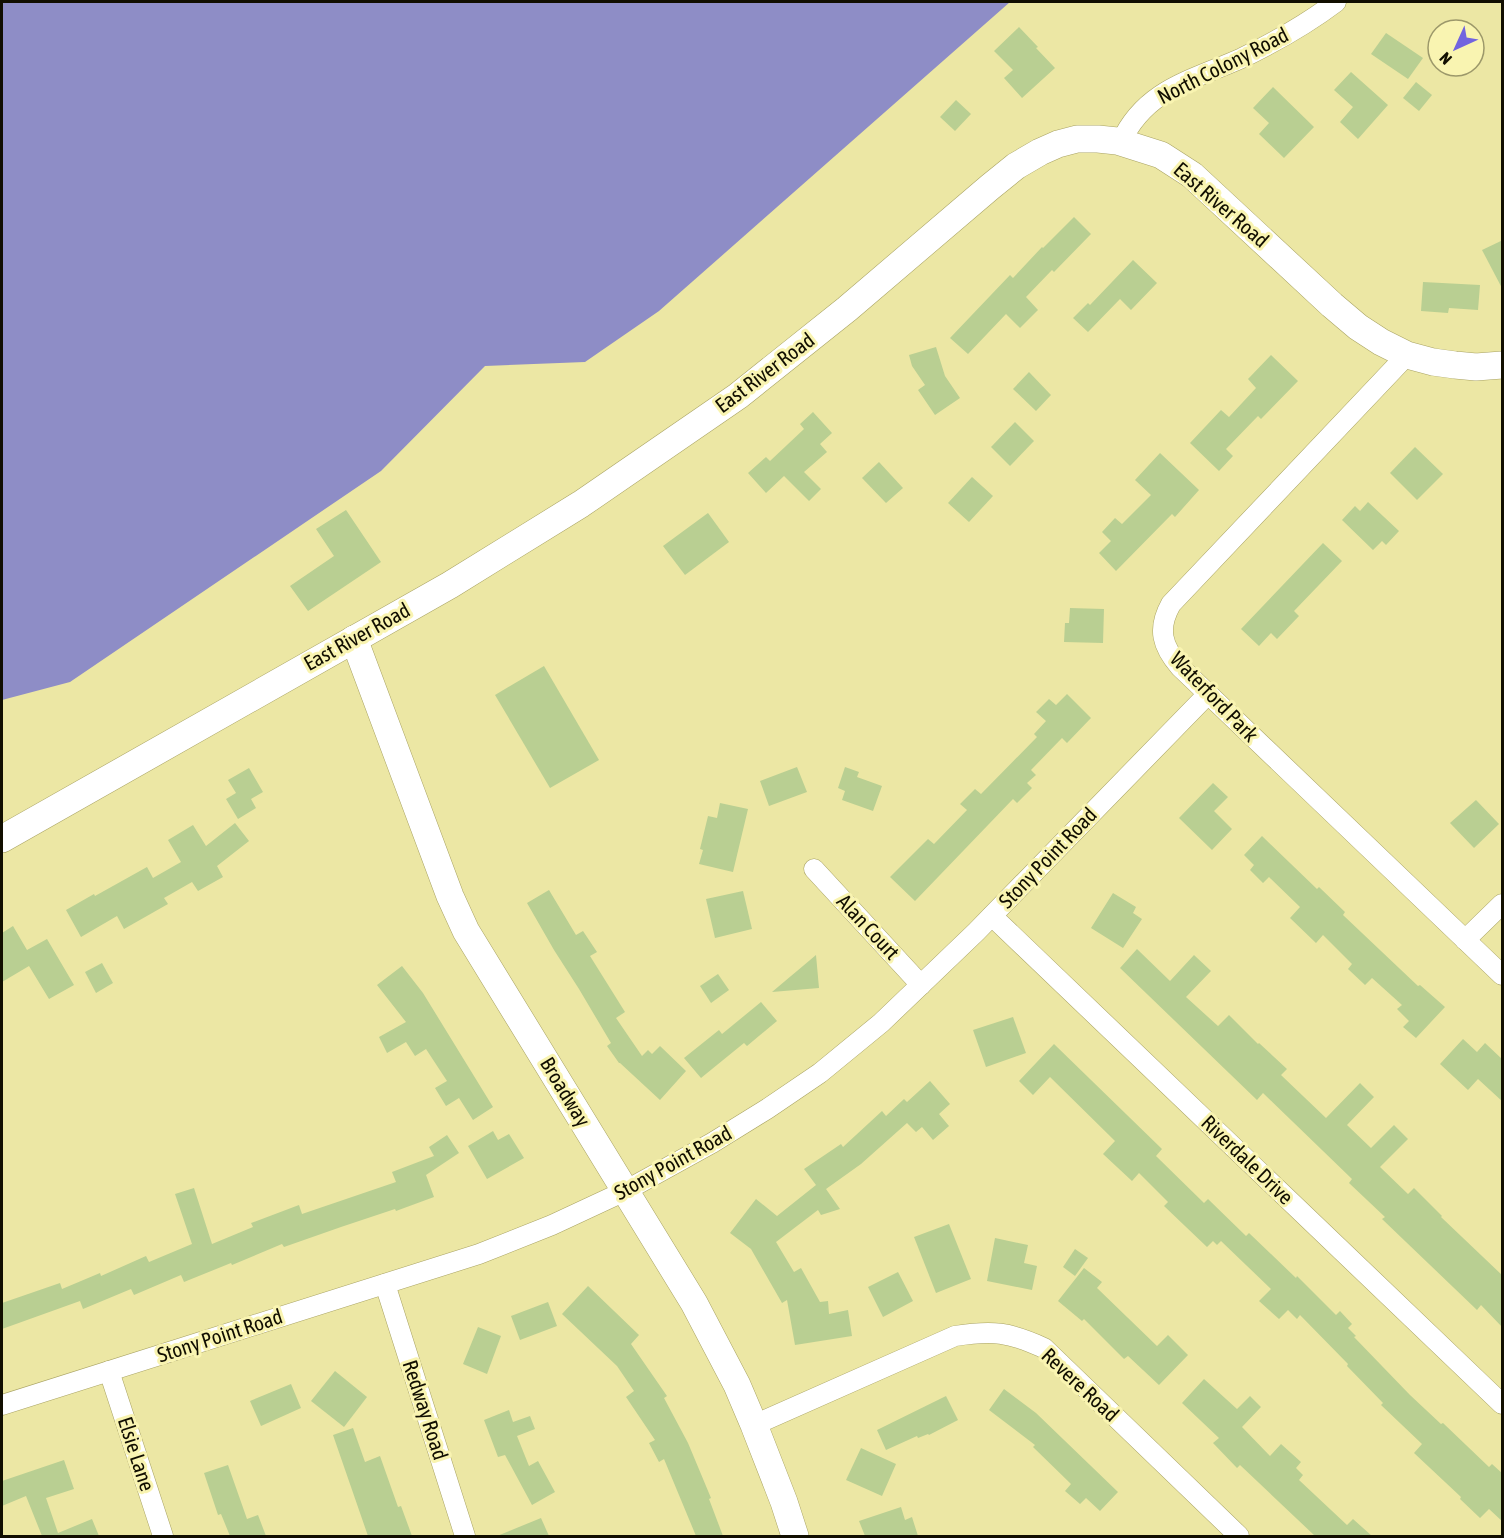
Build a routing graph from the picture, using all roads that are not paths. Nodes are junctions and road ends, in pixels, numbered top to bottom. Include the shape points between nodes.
1 (1336, 2) edge
2 (1121, 142) junction
3 (1407, 356) junction
4 (1503, 365) edge
5 (354, 639) junction
6 (1208, 694) junction
7 (2, 838) edge
8 (814, 869) dead end
9 (1503, 904) edge
10 (992, 916) junction
11 (1465, 940) junction
12 (1503, 975) edge
13 (921, 985) junction
14 (625, 1191) junction
15 (385, 1284) junction
16 (109, 1371) junction
17 (1503, 1404) edge
18 (2, 1405) edge
19 (754, 1425) junction
20 (163, 1536) edge
21 (465, 1536) edge
22 (795, 1536) edge
23 (1239, 1536) edge

1 - 2 street, North Colony Road via 1280,39 1151,101 1131,123
2 - 3 main road, East River Road via 1161,155 1192,175 1358,327
2 - 5 main road, East River Road via 1077,139 1058,144 1016,166 738,396 581,504
3 - 4 main road, East River Road via 1476,367
3 - 6 street, Waterford Park via 1166,614 1163,634 1170,655
5 - 7 main road, East River Road
5 - 14 main road, Broadway via 466,932
6 - 10 street, Stony Point Road
6 - 11 street, Waterford Park
8 - 13 street, Alan Court
9 - 11 street
10 - 13 street, Stony Point Road
10 - 17 street, Riverdale Drive
11 - 12 street, Waterford Park
13 - 14 street, Stony Point Road via 820,1073 712,1143
14 - 15 street, Stony Point Road via 479,1254
14 - 19 main road, Broadway via 694,1303
15 - 16 street, Stony Point Road
15 - 21 street, Redway Road
16 - 18 street, Stony Point Road
16 - 20 street, Elsie Lane
19 - 22 main road, Broadway
19 - 23 street, Revere Road via 955,1336 1001,1333 1044,1348

